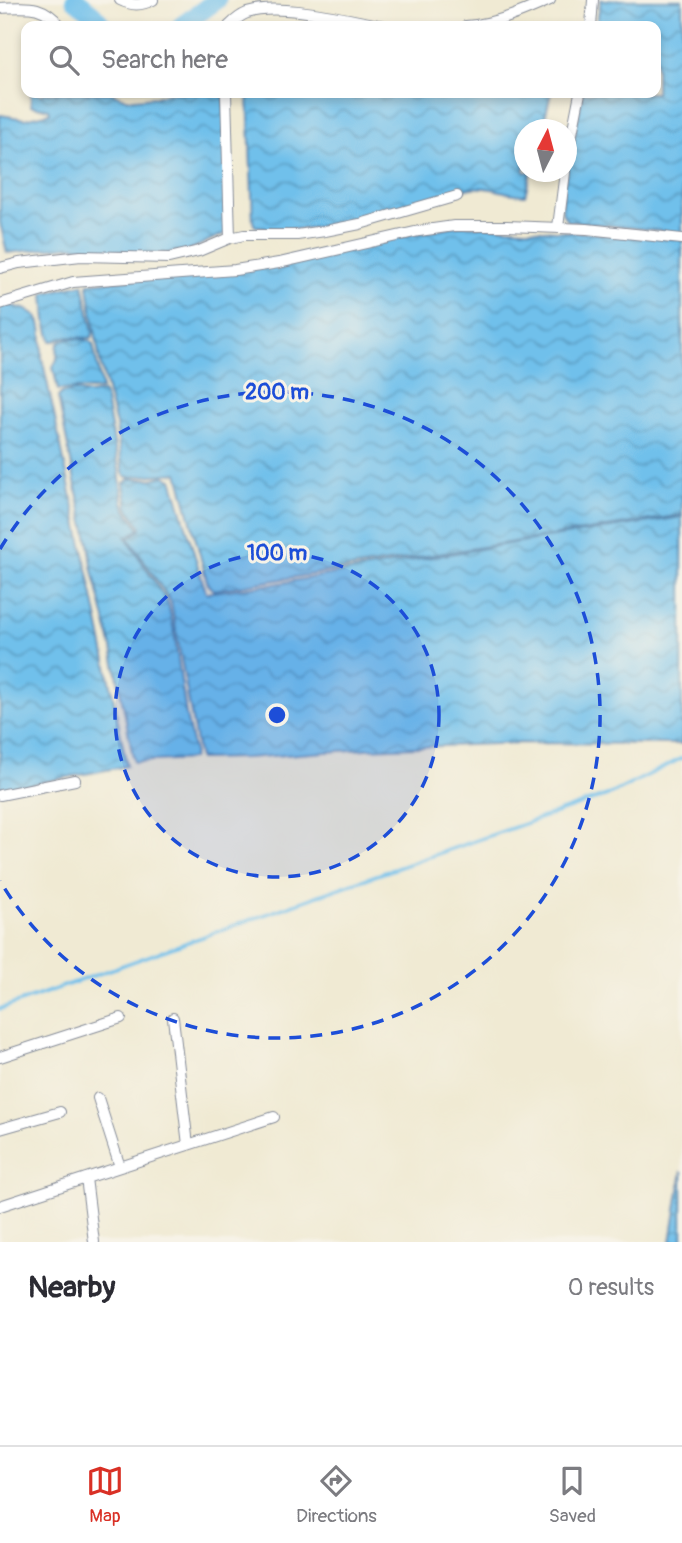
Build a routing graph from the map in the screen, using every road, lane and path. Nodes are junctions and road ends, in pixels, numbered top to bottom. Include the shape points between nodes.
1 (120, 0) edge
2 (153, 0) edge
3 (550, 0) edge
4 (593, 0) edge
5 (0, 8) edge
6 (57, 21) edge
7 (234, 21) edge
8 (353, 21) edge
9 (494, 21) edge
10 (591, 21) edge
11 (226, 98) edge
12 (579, 98) edge
13 (575, 119) edge
14 (564, 182) edge
15 (457, 196) dead end
16 (558, 227) junction
17 (230, 238) junction
18 (682, 239) edge
19 (0, 268) edge
20 (0, 304) edge
21 (75, 780) dead end
22 (0, 795) edge
23 (121, 1018) dead end
24 (173, 1018) dead end
25 (0, 1057) edge
26 (98, 1098) dead end
27 (60, 1112) dead end
28 (274, 1117) dead end
29 (0, 1129) edge
30 (188, 1145) junction
31 (120, 1167) junction
32 (86, 1178) junction
33 (0, 1206) edge
34 (94, 1242) edge

1 - 2 street via 134,5
3 - 9 street
4 - 10 street
5 - 6 street via 39,8
7 - 8 street via 246,14 277,9
11 - 17 street
12 - 13 street
14 - 16 street
15 - 17 street via 326,231
16 - 18 street
16 - 20 street via 443,227 235,270 73,282
17 - 19 street via 169,258 81,256
21 - 22 street
23 - 25 street
24 - 30 street
26 - 31 street
27 - 29 street
28 - 30 street
30 - 31 street
31 - 32 street
32 - 33 street
32 - 34 street

